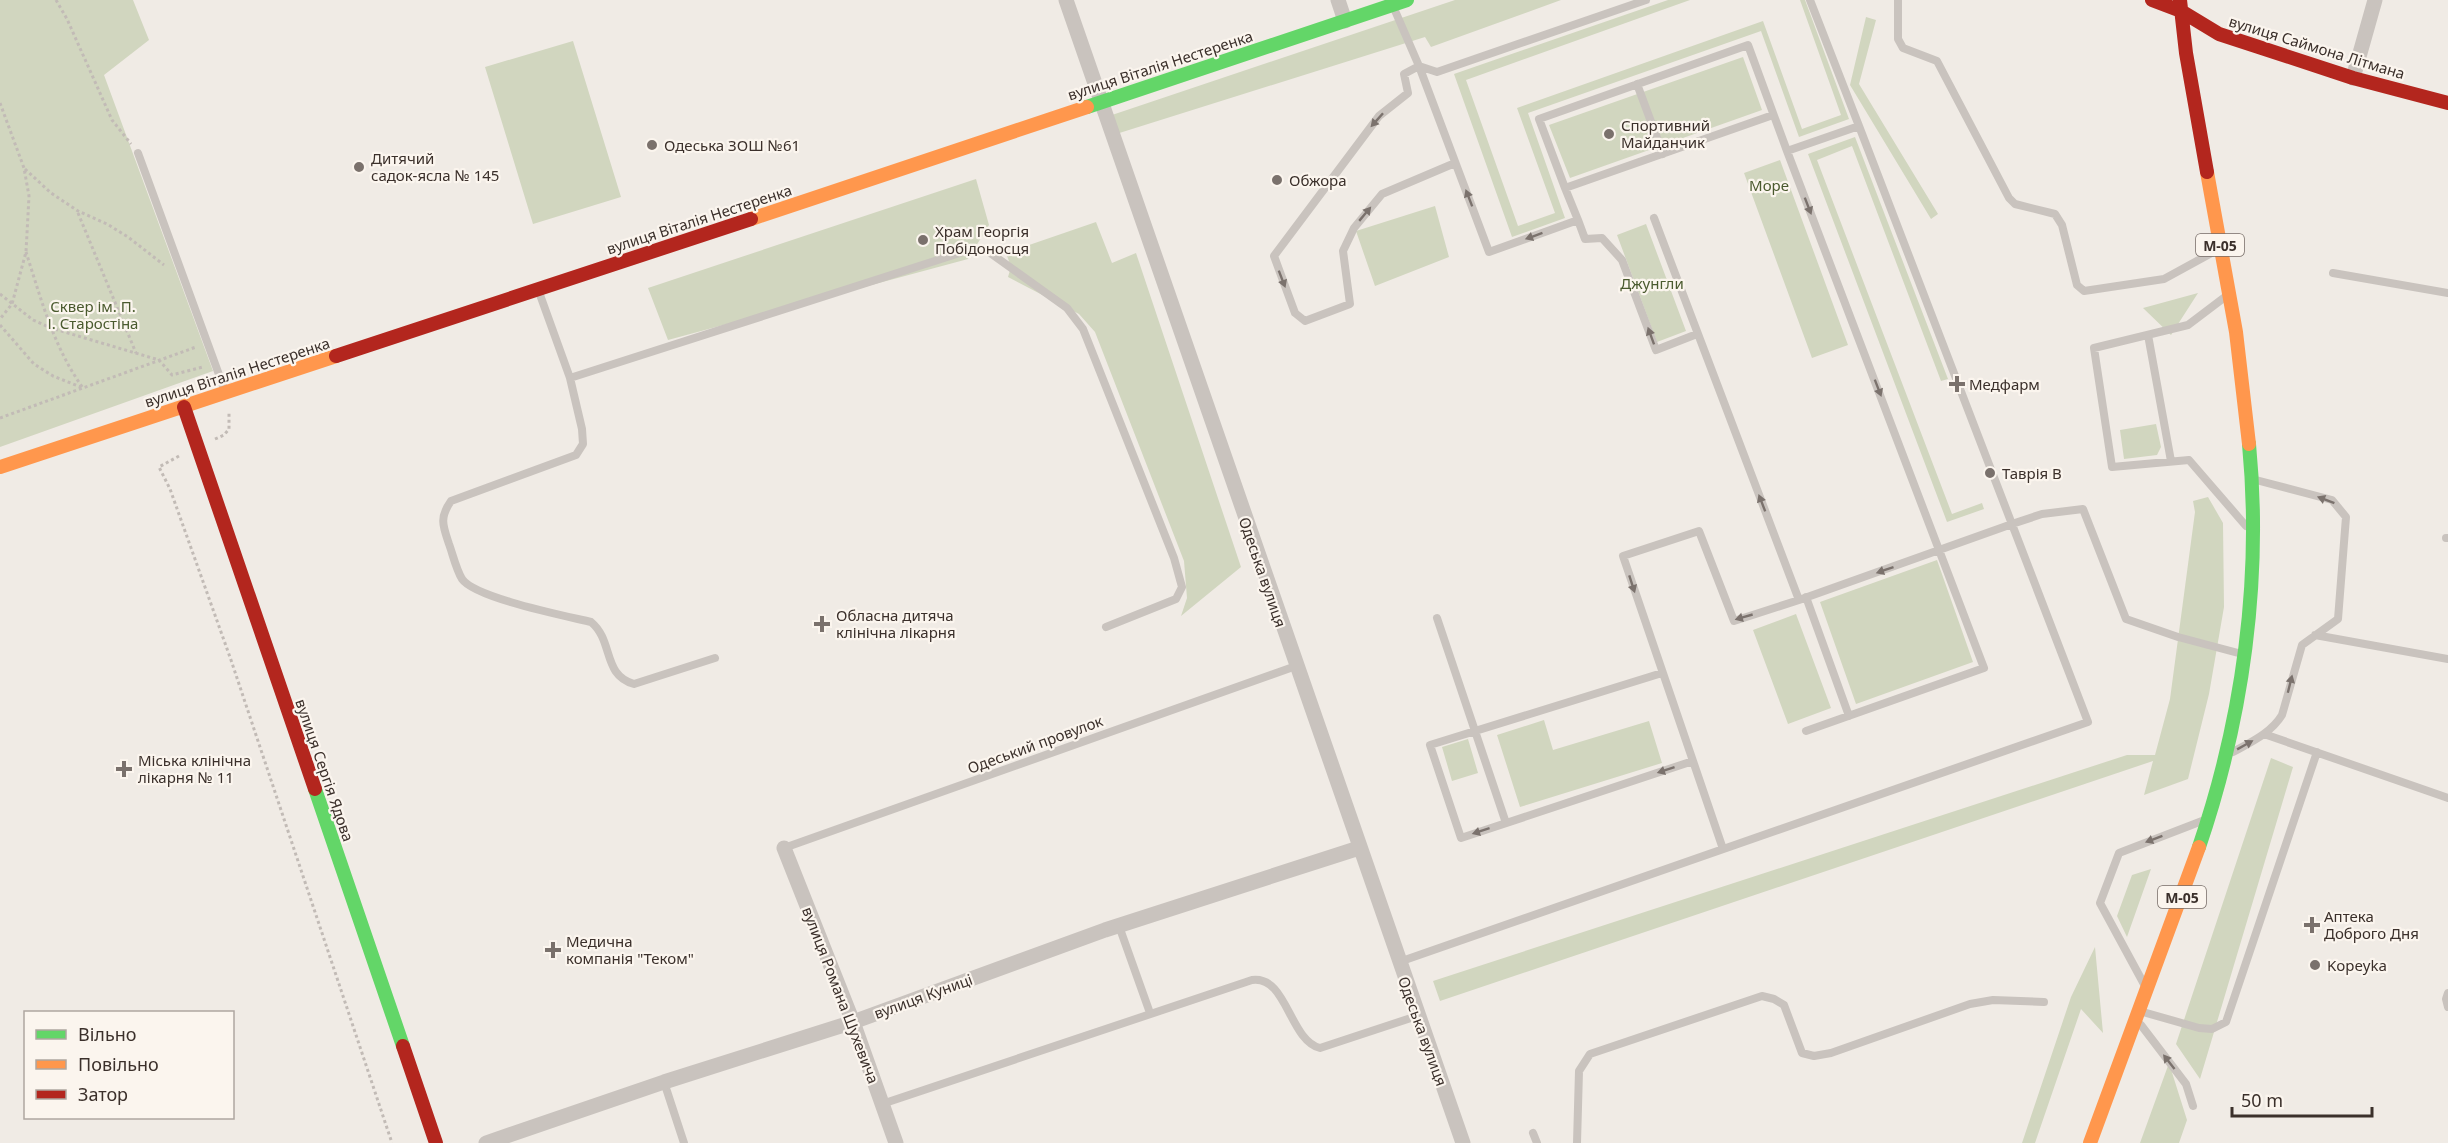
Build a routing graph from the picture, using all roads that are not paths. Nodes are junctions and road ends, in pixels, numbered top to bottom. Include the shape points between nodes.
1 (1066, 0) edge
2 (1338, 0) edge
3 (1407, 0) edge
4 (1646, 0) edge
5 (1810, 0) edge
6 (1898, 0) edge
7 (2152, 0) edge
8 (2375, 0) edge
9 (1393, 5) junction
10 (2180, 5) edge
11 (1345, 21) junction
12 (1419, 66) junction
13 (2353, 78) junction
14 (1637, 84) junction
15 (1102, 102) junction
16 (2448, 103) edge
17 (1773, 115) junction
18 (1858, 126) junction
19 (1787, 151) junction
20 (138, 153) road end
21 (1663, 153) junction
22 (1455, 163) junction
23 (1565, 188) junction
24 (1654, 218) dead end
25 (1578, 220) junction
26 (2221, 248) junction
27 (2333, 273) dead end
28 (538, 290) junction
29 (2448, 292) edge
30 (2229, 293) junction
31 (1697, 334) junction
32 (2148, 335) junction
33 (570, 378) junction
34 (225, 393) junction
35 (183, 407) junction
36 (2171, 461) junction
37 (0, 467) edge
38 (2252, 479) junction
39 (2012, 524) junction
40 (2253, 533) junction
41 (1941, 550) junction
42 (1803, 599) junction
43 (1437, 618) dead end
44 (1106, 627) dead end
45 (2315, 635) junction
46 (2243, 654) junction
47 (715, 658) dead end
48 (2448, 659) edge
49 (1296, 666) junction
50 (1662, 673) junction
51 (1849, 716) junction
52 (1476, 730) junction
53 (1806, 731) dead end
54 (2264, 734) junction
55 (2317, 752) junction
56 (2226, 755) junction
57 (1693, 761) junction
58 (2448, 798) edge
59 (2209, 818) junction
60 (1506, 823) junction
61 (784, 848) joint
62 (1359, 848) junction
63 (1723, 849) junction
64 (1119, 926) junction
65 (1399, 962) junction
66 (2148, 992) junction
67 (2448, 993) edge
68 (2044, 1002) dead end
69 (2448, 1007) edge
70 (1150, 1013) junction
71 (1417, 1016) junction
72 (2140, 1017) junction
73 (853, 1022) junction
74 (664, 1082) junction
75 (882, 1104) junction
76 (2193, 1106) dead end
77 (1533, 1133) dead end
78 (436, 1143) edge
79 (486, 1143) edge
80 (684, 1143) edge
81 (896, 1143) edge
82 (1463, 1143) edge
83 (1537, 1143) edge
84 (1577, 1143) edge
85 (2090, 1143) edge

1 - 15 street, Одеська вулиця
2 - 11 street
3 - 9 main road, вулиця Віталія Нестеренка
4 - 12 lane via 1437,72
5 - 18 lane
6 - 26 lane via 1898,39 1903,48 1937,61 2009,198 2016,204 2055,214 2062,225 2077,285 2084,291 2164,279
7 - 10 main road
8 - 13 street
9 - 11 main road, вулиця Віталія Нестеренка
9 - 12 lane
10 - 13 main road, вулиця Саймона Літмана via 2218,34
10 - 26 main road, М-05
11 - 15 main road, вулиця Віталія Нестеренка
12 - 22 lane
12 -> 22 lane via 1404,74 1408,93 1379,116 1274,256 1295,313 1305,321 1350,304 1343,250 1354,228 1382,194
13 - 16 main road, вулиця Саймона Літмана
14 - 17 lane via 1748,45
14 - 21 lane
14 - 23 lane via 1539,119
15 - 28 main road, вулиця Віталія Нестеренка
15 - 49 street, Одеська вулиця
17 - 19 lane
17 - 21 lane
18 - 19 lane
18 - 39 lane
19 -> 41 lane
20 - 34 lane
21 - 23 lane
25 -> 22 lane via 1489,252
23 - 25 lane
24 - 31 lane
31 -> 25 lane via 1656,350 1622,260 1602,238 1585,239
26 - 30 main road, М-05
27 - 29 lane
28 - 33 lane
28 - 34 main road, вулиця Віталія Нестеренка
30 - 32 lane via 2188,325
30 - 38 main road, М-05 via 2246,403
42 -> 31 lane
32 - 36 lane
32 - 36 lane via 2094,348 2112,467
33 - 44 lane via 966,251 986,250 1067,308 1083,328 1174,558 1182,586 1176,599
33 - 47 lane via 582,429 583,444 576,455 451,501 443,513 443,528 462,580 502,600 591,622 599,628 622,681 634,684
34 - 35 main road, вулиця Віталія Нестеренка
35 - 37 main road, вулиця Віталія Нестеренка
35 - 78 main road, вулиця Сергія Ядова
36 - 40 lane via 2189,459
38 - 40 main road, М-05
45 -> 38 lane via 2338,619 2346,517 2332,500
39 - 41 lane
39 - 46 lane via 2042,514 2083,509 2126,618
39 - 63 lane via 2088,722
40 - 46 main road, М-05
41 -> 42 lane
41 - 51 lane via 1984,668
42 -> 50 lane via 1734,621 1699,531 1623,556
42 - 51 lane
43 - 52 lane
45 - 48 lane
54 -> 45 lane via 2282,715 2302,645
46 - 56 main road, М-05
49 - 61 lane, Одеський провулок
49 - 62 street, Одеська вулиця
50 - 52 lane
50 - 57 lane
51 - 53 lane
52 - 60 lane
60 -> 52 lane via 1461,838 1430,744
54 - 55 lane
56 -> 54 lane
55 - 58 lane
55 - 72 lane via 2226,1022 2212,1029
56 - 59 main road, М-05
57 -> 60 lane
57 - 63 lane
59 - 66 main road, М-05
59 -> 66 lane via 2119,853 2100,903
61 - 73 street, вулиця Романа Шухевича
62 - 64 street, вулиця Куниці
62 - 65 street, Одеська вулиця
63 - 65 lane
64 - 70 lane
64 - 73 street, вулиця Куниці
65 - 71 street, Одеська вулиця
66 - 72 main road, М-05
67 - 69 lane
68 - 84 lane via 1993,1000 1970,1004 1814,1056 1802,1053 1784,1005 1762,996 1590,1054 1579,1071
70 - 71 lane via 1258,979 1271,985 1314,1047
70 - 75 lane
71 - 82 street, Одеська вулиця
76 -> 72 lane via 2186,1084
72 - 85 main road, М-05
73 - 74 street, вулиця Куниці
73 - 75 street, вулиця Романа Шухевича
74 - 79 street, вулиця Куниці
74 - 80 lane
75 - 81 street, вулиця Романа Шухевича
77 - 83 lane

